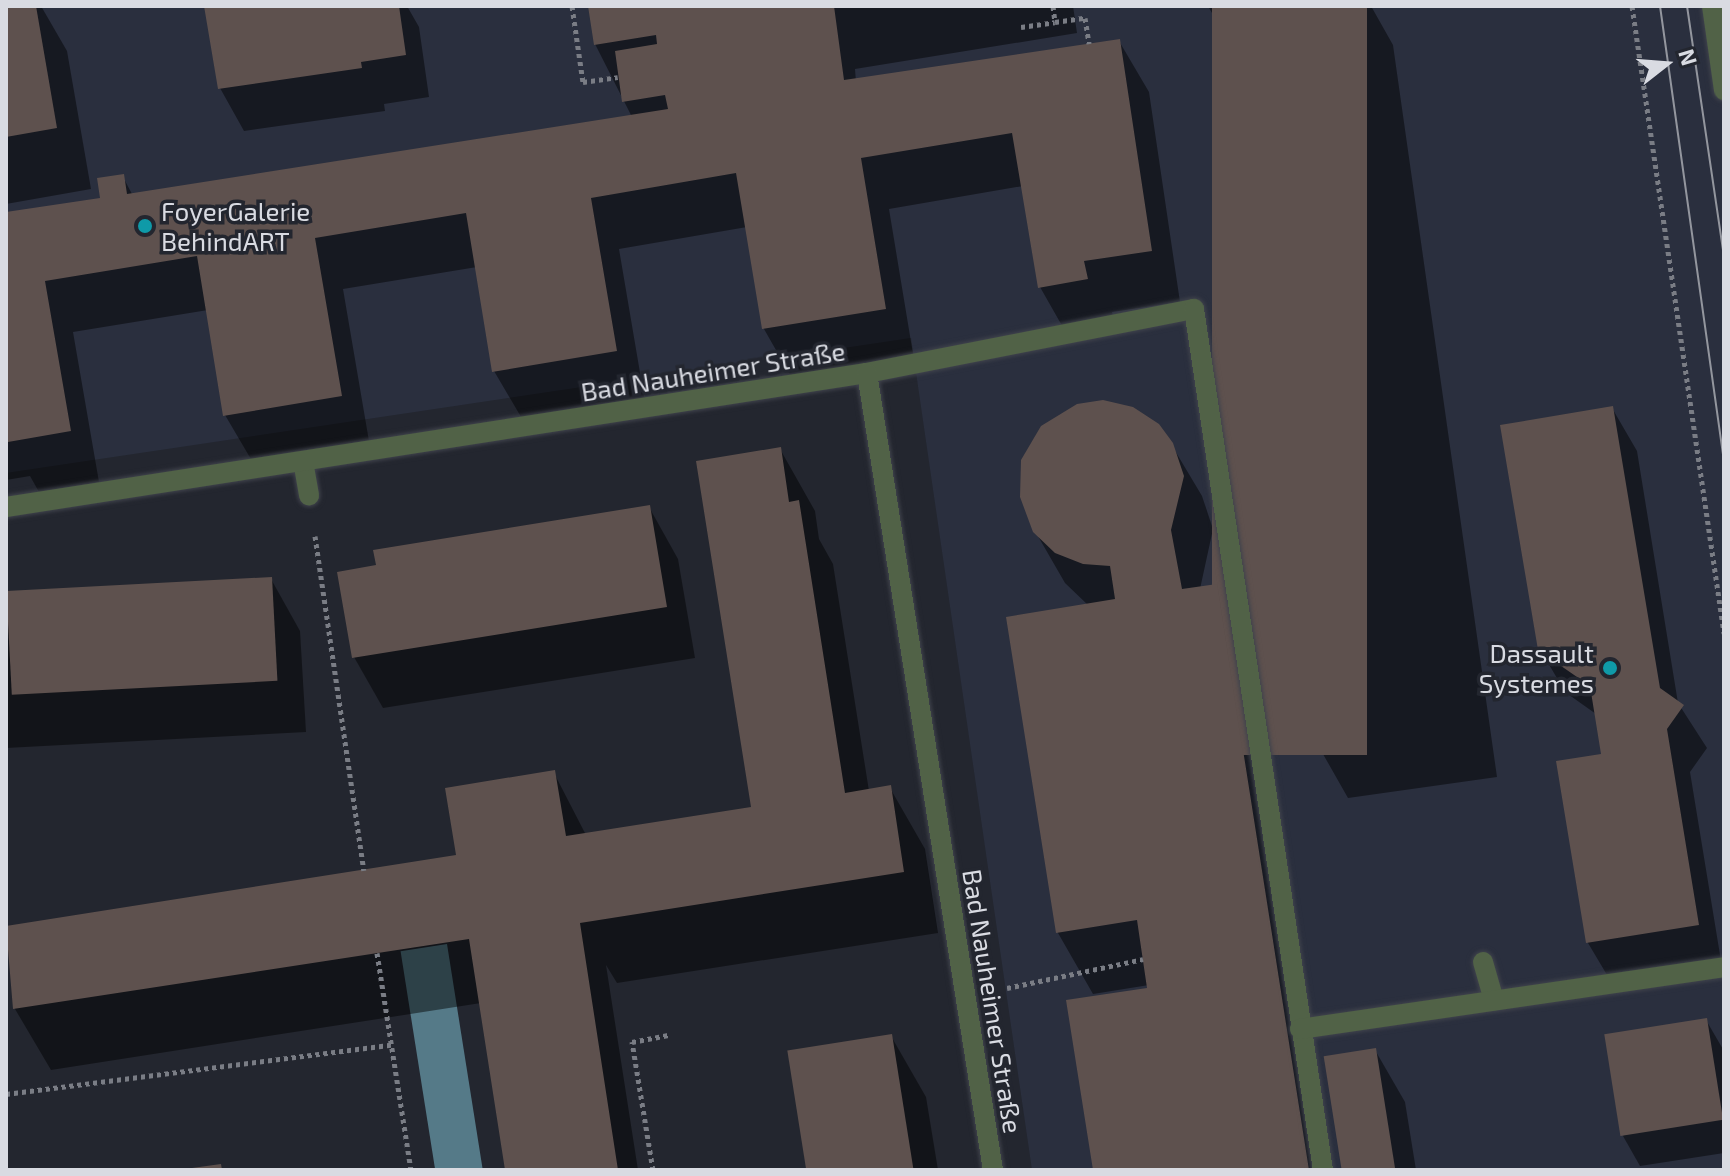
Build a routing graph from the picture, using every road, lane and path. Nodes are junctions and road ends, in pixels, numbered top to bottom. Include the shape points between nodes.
1 (572, 6) edge
2 (1053, 6) edge
3 (1632, 6) edge
4 (1712, 6) edge
5 (1055, 22) junction
6 (1021, 27) dead end
7 (1089, 44) dead end
8 (618, 77) dead end
9 (1724, 90) edge
10 (867, 373) junction
11 (303, 461) junction
12 (309, 495) joint
13 (6, 507) edge
14 (1724, 633) edge
15 (364, 870) dead end
16 (377, 953) dead end
17 (1143, 959) dead end
18 (1483, 962) dead end
19 (1724, 967) edge
20 (968, 996) junction
21 (1494, 1000) junction
22 (1300, 1029) junction
23 (668, 1035) dead end
24 (391, 1045) junction
25 (6, 1094) edge
26 (411, 1170) edge
27 (653, 1170) edge
28 (993, 1170) edge
29 (1323, 1170) edge

1 - 8 path via 583,82
2 - 5 path
3 - 14 path
4 - 9 street
5 - 6 path
5 - 7 path via 1085,18
10 - 11 street, Bad Nauheimer Straße
10 - 20 street, Bad Nauheimer Straße
10 - 22 street via 1194,309
11 - 12 street
11 - 13 street, Bad Nauheimer Straße
12 - 15 path
16 - 24 path
17 - 20 path
18 - 21 street
19 - 21 street
20 - 28 street, Bad Nauheimer Straße
21 - 22 street
22 - 29 street
23 - 27 path via 632,1042
24 - 25 path
24 - 26 path

